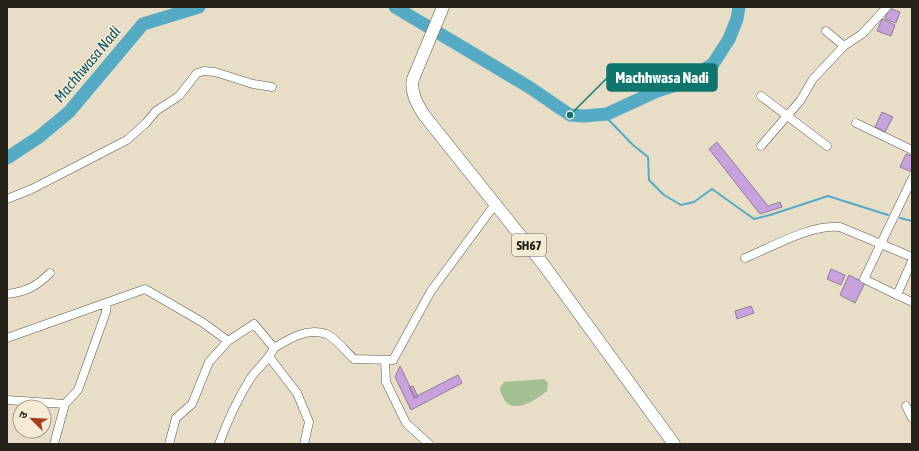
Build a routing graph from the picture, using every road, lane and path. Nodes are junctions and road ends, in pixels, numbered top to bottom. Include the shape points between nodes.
1 (443, 7) edge
2 (887, 7) edge
3 (826, 31) dead end
4 (844, 46) junction
5 (272, 87) dead end
6 (761, 96) dead end
7 (786, 116) junction
8 (856, 123) dead end
9 (761, 146) dead end
10 (827, 146) dead end
11 (912, 150) edge
12 (912, 180) edge
13 (7, 199) edge
14 (496, 203) junction
15 (881, 244) junction
16 (912, 257) edge
17 (745, 258) dead end
18 (912, 261) edge
19 (50, 273) dead end
20 (7, 294) edge
21 (897, 295) junction
22 (106, 302) junction
23 (912, 302) edge
24 (7, 338) edge
25 (228, 341) junction
26 (274, 348) junction
27 (270, 358) junction
28 (385, 360) junction
29 (7, 400) edge
30 (64, 404) junction
31 (906, 406) dead end
32 (912, 418) edge
33 (54, 444) edge
34 (169, 444) edge
35 (219, 444) edge
36 (304, 444) edge
37 (429, 444) edge
38 (674, 444) edge

1 - 14 main road, SH67 via 412,84 416,102
2 - 4 street via 862,34
3 - 4 street
4 - 7 street via 813,79 800,102
5 - 13 street via 215,72 197,73 179,96 156,111 127,140 32,189
6 - 7 street
7 - 9 street
7 - 10 street
8 - 11 street
12 - 15 street
14 - 28 street via 431,291 393,360
14 - 38 main road, SH67 via 586,321
15 - 16 street
15 - 17 street via 840,227 828,226 806,232
15 - 21 street via 864,279
18 - 21 street
19 - 20 street via 38,285
21 - 23 street
22 - 24 street
22 - 25 street via 145,290 202,322
22 - 30 street via 106,312 78,390
25 - 26 street via 254,324
25 - 34 street via 209,362 192,404 176,418
26 - 27 street
26 - 28 street via 306,332 327,334 354,359
27 - 35 street via 250,378 227,422
27 - 36 street via 297,393 309,422
28 - 37 street via 386,382 406,423
29 - 30 street
30 - 33 street
31 - 32 street

